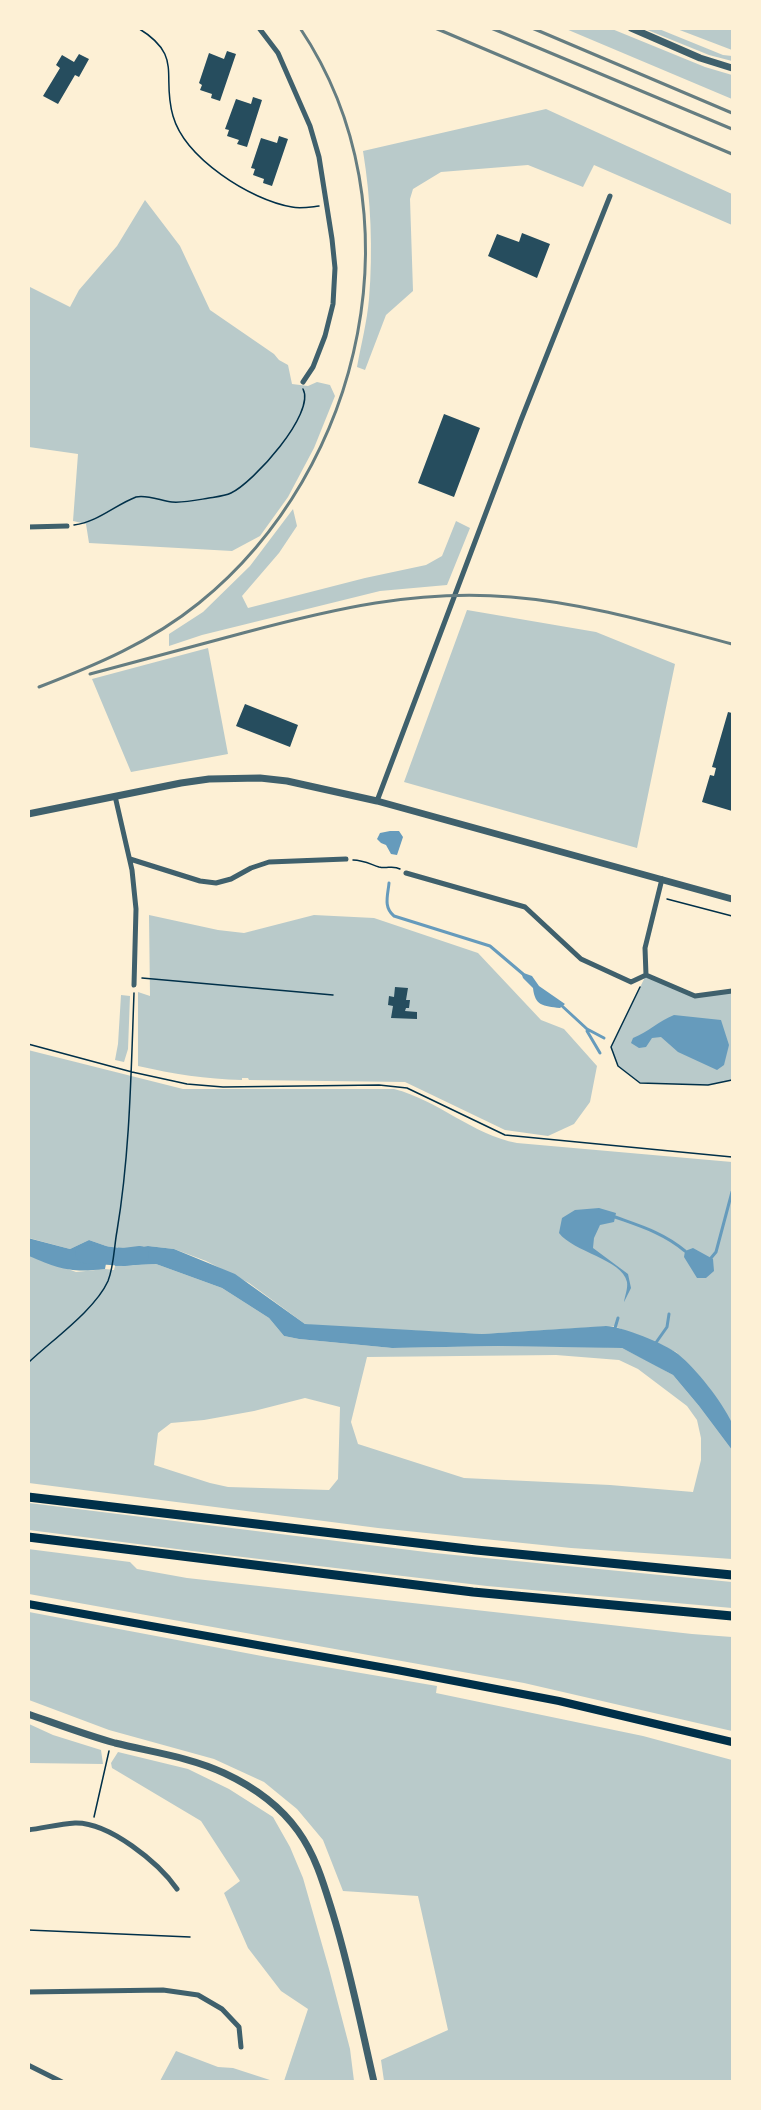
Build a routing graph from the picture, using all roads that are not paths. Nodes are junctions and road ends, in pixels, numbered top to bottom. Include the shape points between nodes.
1 (259, 28) edge
2 (631, 28) edge
3 (732, 68) edge
4 (610, 196) dead end
5 (302, 384) road end
6 (67, 526) road end
7 (28, 527) edge
8 (115, 796) junction
9 (377, 801) junction
10 (28, 814) edge
11 (130, 859) junction
12 (346, 859) road end
13 (406, 873) road end
14 (662, 879) junction
15 (732, 899) edge
16 (646, 975) junction
17 (134, 985) road end
18 (732, 991) edge
19 (28, 1497) edge
20 (28, 1537) edge
21 (732, 1575) edge
22 (28, 1604) edge
23 (732, 1617) edge
24 (28, 1714) edge
25 (732, 1742) edge
26 (28, 1830) edge
27 (177, 1889) dead end
28 (28, 1992) edge
29 (241, 2047) dead end
30 (28, 2065) edge
31 (62, 2082) edge
32 (374, 2082) edge

1 - 5 street via 278,53 310,126 332,239 333,304 313,368
2 - 3 street
4 - 9 street
6 - 7 street
8 - 9 street via 209,779 260,778
8 - 10 street
8 - 11 street
9 - 14 street
11 - 12 street via 216,883 269,862
11 - 17 street via 136,909
13 - 16 street via 525,907 581,959 631,982
14 - 15 street
14 - 16 street via 645,948
16 - 18 street via 695,996
19 - 21 highway via 464,1549
20 - 23 highway via 473,1592
22 - 25 main road via 397,1670
24 - 32 street via 112,1742 202,1764 255,1790 280,1810 314,1857 326,1890
26 - 27 street via 76,1823 103,1829 140,1851
28 - 29 street via 163,1990 198,1995 222,2009 239,2027
30 - 31 street

